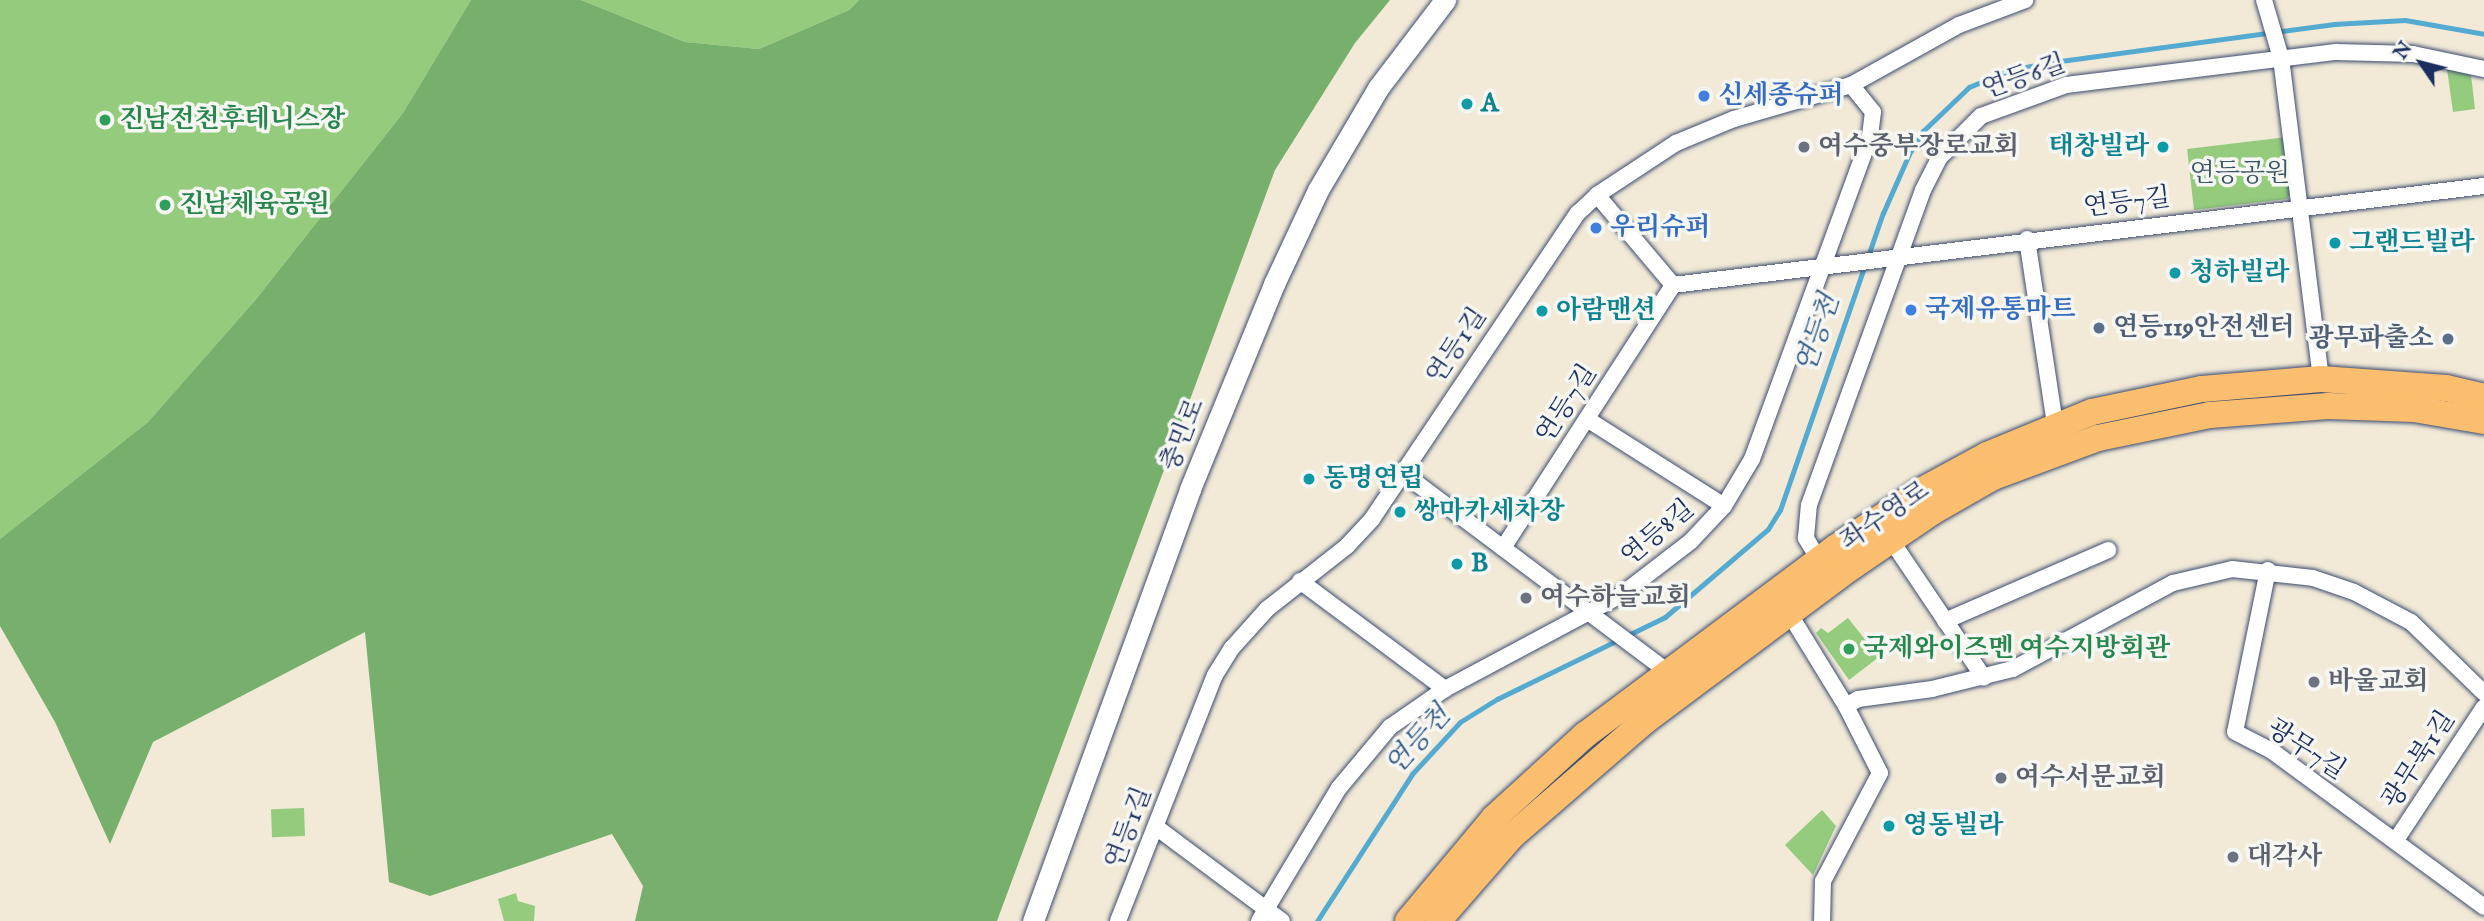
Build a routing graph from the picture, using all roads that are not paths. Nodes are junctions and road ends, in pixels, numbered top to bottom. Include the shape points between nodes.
1 (1445, 0) edge
2 (2025, 0) edge
3 (2264, 0) edge
4 (2281, 58) junction
5 (2484, 69) edge
6 (1852, 85) junction
7 (2484, 186) edge
8 (1598, 195) junction
9 (2300, 208) junction
10 (2028, 240) junction
11 (1900, 254) junction
12 (1821, 265) junction
13 (1673, 285) junction
14 (2321, 379) junction
15 (2484, 397) edge
16 (1587, 419) junction
17 (2484, 421) edge
18 (2055, 424) junction
19 (1403, 473) junction
20 (1724, 506) junction
21 (1891, 540) junction
22 (1503, 548) junction
23 (2108, 550) dead end
24 (1835, 559) junction
25 (2268, 570) junction
26 (1300, 581) junction
27 (1590, 613) junction
28 (1789, 613) junction
29 (1945, 621) junction
30 (1663, 667) junction
31 (1984, 678) junction
32 (1445, 689) junction
33 (2484, 693) edge
34 (1846, 706) junction
35 (2484, 707) edge
36 (1156, 827) junction
37 (2396, 841) junction
38 (2484, 908) edge
39 (1263, 915) edge
40 (1033, 921) edge
41 (1118, 921) edge
42 (1282, 921) edge
43 (1408, 921) edge
44 (1438, 921) edge
45 (1822, 921) edge

1 - 40 street, 충민로 via 1378,88 1318,190 1274,284 1191,489
2 - 6 street, 연등1길 via 1959,25
3 - 4 street
4 - 5 street, 연등6길 via 2385,51
4 - 9 street
4 - 11 street, 연등6길 via 2066,85 1995,108 1965,128 1939,158
6 - 8 street, 연등1길 via 1734,119 1676,143
6 - 12 street, 연등8길 via 1870,106 1872,127
7 - 9 street, 연등7길
8 - 13 street
8 - 19 street, 연등1길 via 1559,237
9 - 10 street, 연등7길
9 - 14 street
10 - 11 street, 연등7길
10 - 18 street
11 - 12 street, 연등7길
11 - 24 street, 연등6길 via 1809,505 1806,538
12 - 13 street
12 - 20 street, 연등8길 via 1752,459
13 - 16 street, 연등7길
14 - 15 main road, 좌수영로 via 2446,388
14 - 18 main road, 좌수영로 via 2202,389
16 - 20 street
16 - 22 street, 연등7길
17 - 21 main road, 좌수영로 via 2414,409 2328,406 2159,423 2022,464 1965,493
18 - 24 main road, 좌수영로 via 1951,473
19 - 22 street
19 - 26 street, 연등1길 via 1359,533
20 - 27 street, 연등8길 via 1672,557
21 - 24 main road, 좌수영로
21 - 29 street
22 - 27 street
23 - 29 street
24 - 28 main road, 좌수영로
24 - 30 main road, 좌수영로
25 - 31 street via 2232,569 2173,583 2032,661
25 - 33 street via 2333,583 2402,617
25 - 37 street, 광무7길 via 2235,732 2272,751
26 - 32 street
26 - 36 street, 연등1길 via 1251,625 1215,675
27 - 30 street
27 - 32 street, 연등8길
28 - 34 street
28 - 44 main road, 좌수영로 via 1560,790 1512,836
29 - 31 street
30 - 43 main road, 좌수영로 via 1503,810
31 - 34 street via 1858,699
32 - 39 street, 연등8길 via 1375,741 1339,788
34 - 45 street via 1880,777 1823,881
35 - 37 street, 광무북1길
36 - 39 street
36 - 41 street, 연등1길
37 - 38 street, 광무7길
39 - 42 street

